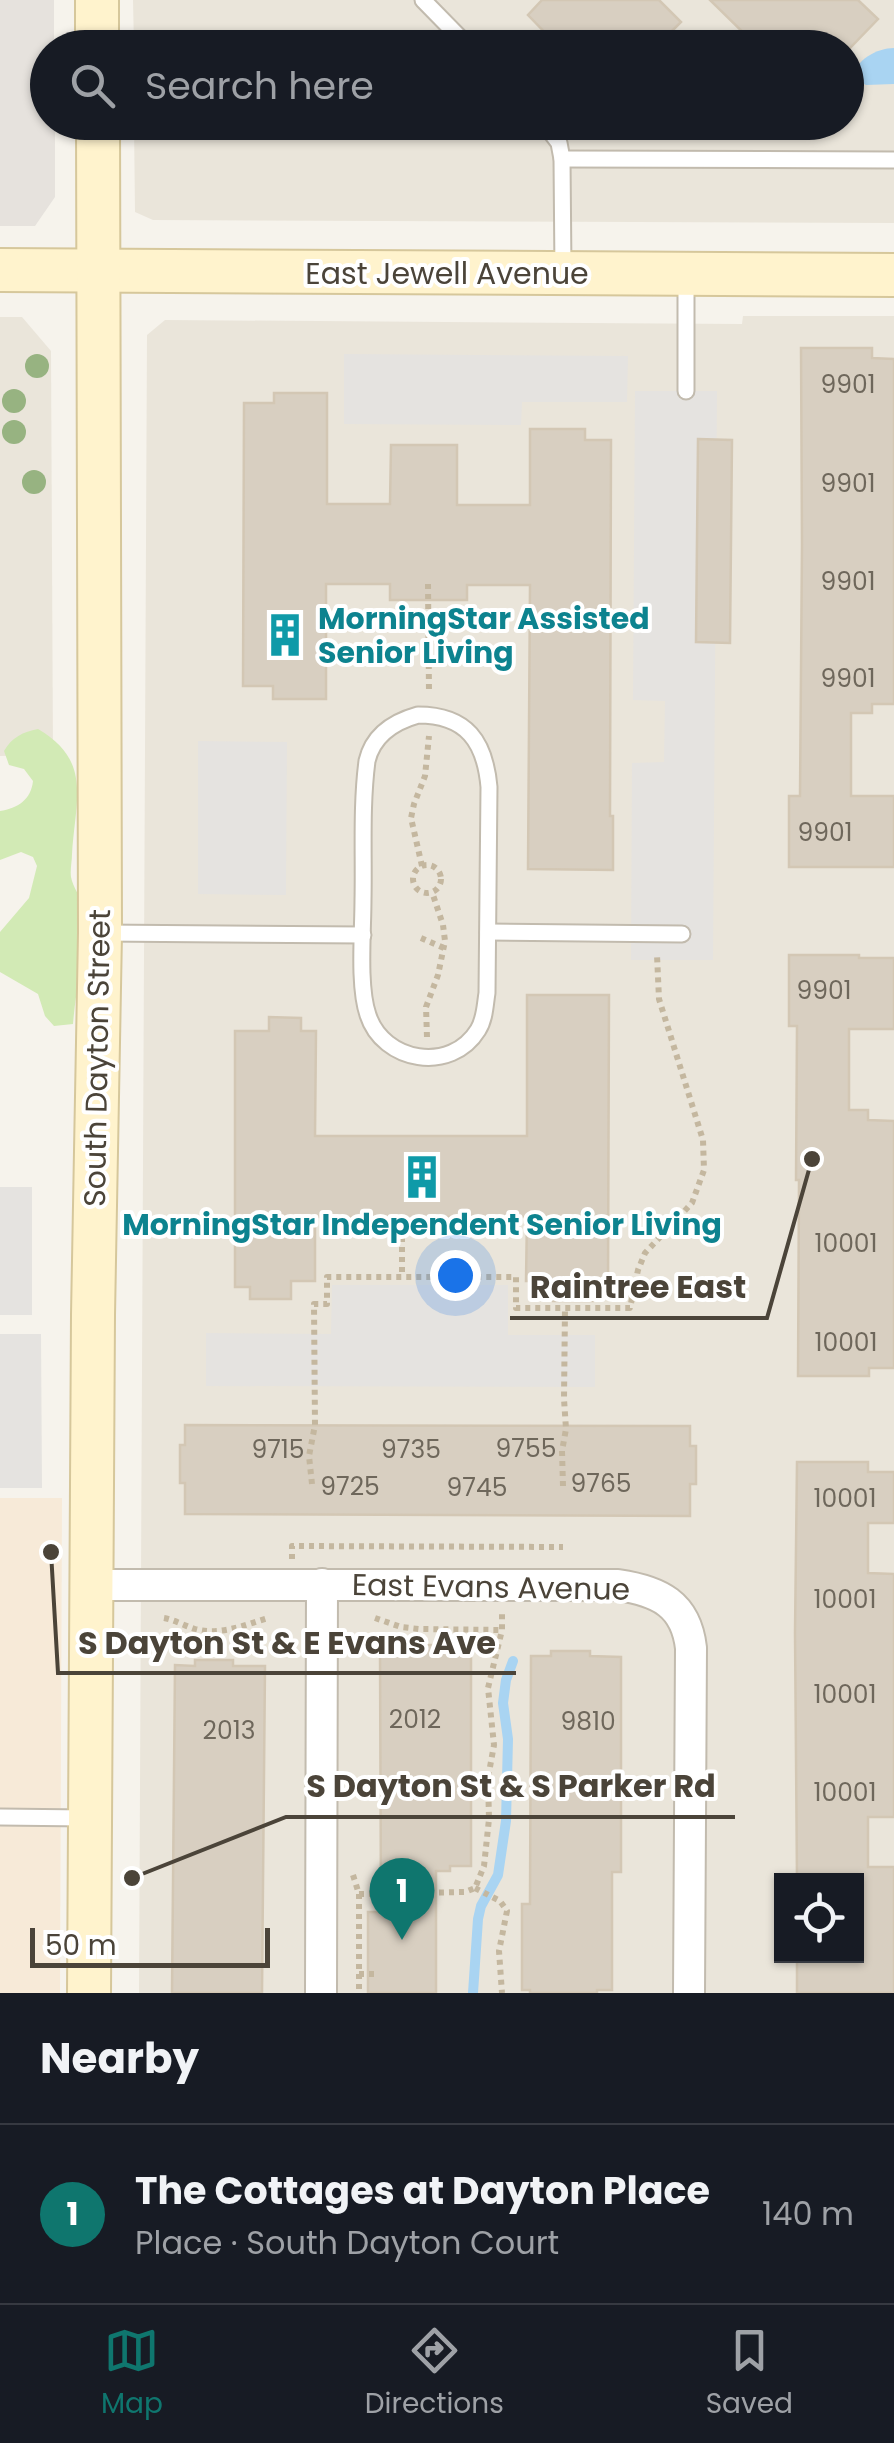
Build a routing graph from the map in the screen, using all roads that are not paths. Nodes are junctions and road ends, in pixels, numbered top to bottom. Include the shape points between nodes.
1 (97, 0) edge
2 (424, 0) edge
3 (98, 30) edge
4 (453, 30) edge
5 (98, 140) edge
6 (557, 140) edge
7 (562, 159) junction
8 (894, 160) edge
9 (0, 270) edge
10 (99, 270) junction
11 (563, 274) junction
12 (686, 274) junction
13 (894, 275) edge
14 (686, 391) dead end
15 (488, 932) junction
16 (100, 933) junction
17 (682, 934) dead end
18 (363, 935) junction
19 (322, 1584) junction
20 (92, 1585) junction
21 (0, 1818) edge
22 (90, 1818) junction
23 (89, 1993) edge
24 (321, 1993) edge
25 (689, 1993) edge

1 - 3 street
2 - 4 lane
5 - 10 street, South Dayton Street
6 - 7 lane
7 - 8 lane
7 - 11 lane
9 - 10 street, East Jewell Avenue
10 - 11 street, East Jewell Avenue
10 - 16 street, South Dayton Street
11 - 12 street, East Jewell Avenue
12 - 13 street, East Jewell Avenue
12 - 14 lane
15 - 17 lane
15 - 18 lane via 479,1028 453,1052 428,1058 392,1048 372,1026
15 - 18 lane via 485,757 458,723 418,714 384,730 368,753
16 - 18 lane
16 - 20 street, South Dayton Street
19 - 20 street, East Evans Avenue
19 - 24 street
19 - 25 street, East Evans Avenue via 618,1585 660,1596 681,1614 691,1648
20 - 22 street, South Dayton Street
21 - 22 lane
22 - 23 street, South Dayton Street

